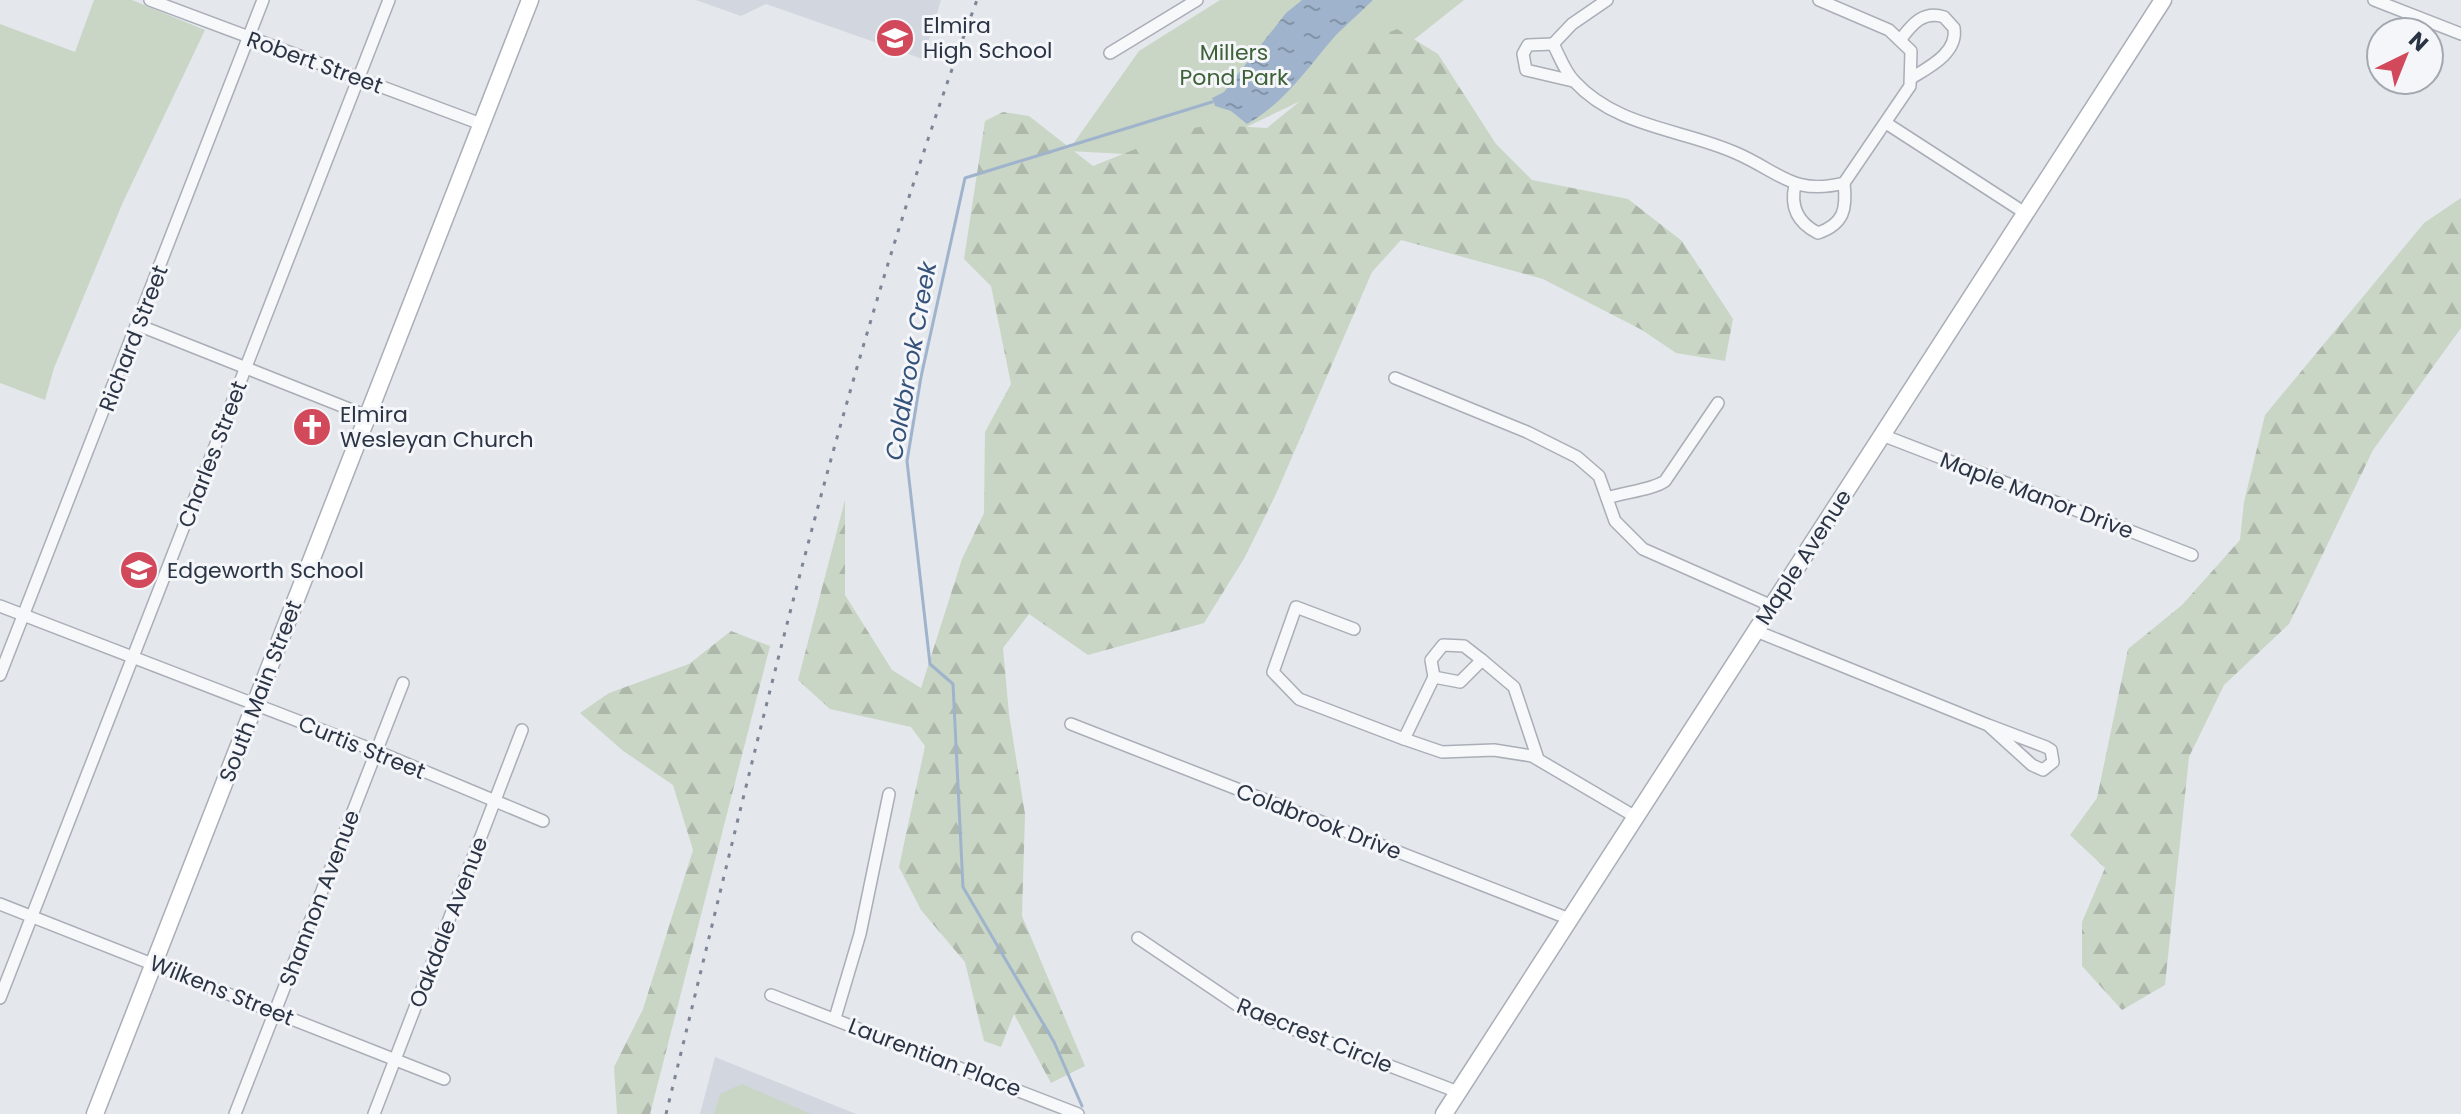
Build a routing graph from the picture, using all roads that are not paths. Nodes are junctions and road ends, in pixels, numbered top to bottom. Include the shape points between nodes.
1 (150, 0) edge
2 (263, 0) edge
3 (389, 0) edge
4 (530, 0) edge
5 (1197, 0) edge
6 (1582, 0) edge
7 (1607, 0) edge
8 (1819, 0) edge
9 (2163, 0) edge
10 (2374, 0) edge
11 (1591, 12) junction
12 (2461, 34) edge
13 (249, 38) junction
14 (1901, 39) junction
15 (1553, 44) junction
16 (1110, 53) dead end
17 (1913, 77) junction
18 (360, 78) junction
19 (1573, 81) junction
20 (1886, 123) junction
21 (481, 124) junction
22 (1844, 183) junction
23 (1795, 185) junction
24 (2025, 213) junction
25 (138, 325) junction
26 (245, 367) junction
27 (1395, 378) dead end
28 (1718, 403) dead end
29 (367, 416) junction
30 (1882, 435) junction
31 (1607, 498) junction
32 (2192, 555) dead end
33 (0, 606) edge
34 (1772, 606) junction
35 (23, 615) junction
36 (1354, 629) dead end
37 (1756, 631) junction
38 (134, 657) junction
39 (1482, 660) junction
40 (0, 675) edge
41 (1434, 677) junction
42 (403, 683) dead end
43 (254, 704) junction
44 (1071, 724) dead end
45 (1988, 725) junction
46 (522, 730) dead end
47 (1404, 739) junction
48 (376, 751) junction
49 (1538, 759) junction
50 (889, 794) dead end
51 (495, 801) junction
52 (1634, 816) junction
53 (543, 821) dead end
54 (0, 904) edge
55 (31, 916) junction
56 (1567, 918) junction
57 (1138, 938) dead end
58 (154, 963) junction
59 (771, 995) dead end
60 (0, 998) edge
61 (275, 1012) junction
62 (835, 1018) junction
63 (396, 1058) junction
64 (444, 1079) dead end
65 (1458, 1092) junction
66 (95, 1114) edge
67 (235, 1114) edge
68 (374, 1114) edge
69 (1078, 1114) edge
70 (1444, 1114) edge

1 - 13 street, Robert Street
2 - 13 street, Richard Street
3 - 18 street, Charles Street
4 - 21 main road, South Main Street
5 - 16 street
6 - 11 street
7 - 11 street
8 - 14 street
9 - 24 main road, Maple Avenue
10 - 12 street
11 - 15 street
13 - 18 street, Robert Street
13 - 25 street, Richard Street
14 - 17 street via 1911,51
14 - 17 street via 1927,16 1944,17 1954,28 1952,45
15 - 19 street
15 - 19 street via 1528,45 1523,54 1526,70
17 - 20 street
18 - 21 street, Robert Street
18 - 26 street, Charles Street
19 - 23 street via 1614,110 1734,152
20 - 22 street
20 - 24 street
21 - 29 main road, South Main Street
22 - 23 street via 1819,190
22 - 23 street via 1844,213 1835,226 1818,233 1806,227 1795,209
24 - 30 main road, Maple Avenue
25 - 26 street
25 - 35 street, Richard Street
26 - 29 street
26 - 38 street, Charles Street
27 - 31 street via 1577,457 1599,476
28 - 31 street via 1665,481 1655,489 1634,488
29 - 43 main road, South Main Street
30 - 32 street, Maple Manor Drive
30 - 34 main road, Maple Avenue
31 - 34 street via 1615,521 1643,549
33 - 35 street, Curtis Street
34 - 37 main road, Maple Avenue
35 - 38 street, Curtis Street
35 - 40 street, Richard Street
36 - 47 street via 1296,607 1273,672 1299,699
37 - 45 street
37 - 52 main road, Maple Avenue
38 - 43 street, Curtis Street
38 - 55 street, Charles Street
39 - 41 street via 1460,682
39 - 41 street via 1464,646 1443,645 1431,660
39 - 49 street via 1514,687
41 - 47 street
42 - 48 street, Shannon Avenue
43 - 48 street, Curtis Street
43 - 58 main road, South Main Street
44 - 56 street, Coldbrook Drive
45 - 45 street via 2032,765 2043,770 2053,762 2046,747
46 - 51 street, Oakdale Avenue
47 - 49 street via 1442,752 1494,750
48 - 51 street, Curtis Street
48 - 61 street, Shannon Avenue
49 - 52 street
50 - 62 street, Laurentian Place via 860,934
51 - 53 street, Curtis Street
51 - 63 street, Oakdale Avenue
52 - 56 main road, Maple Avenue
54 - 55 street, Wilkens Street
55 - 58 street, Wilkens Street
55 - 60 street, Charles Street
56 - 65 main road, Maple Avenue
57 - 65 street, Raecrest Circle via 1246,1011
58 - 61 street, Wilkens Street
58 - 66 main road, South Main Street
59 - 62 street, Laurentian Place
61 - 63 street, Wilkens Street
61 - 67 street, Shannon Avenue
62 - 69 street, Laurentian Place
63 - 64 street, Wilkens Street
63 - 68 street, Oakdale Avenue
65 - 70 main road, Maple Avenue

